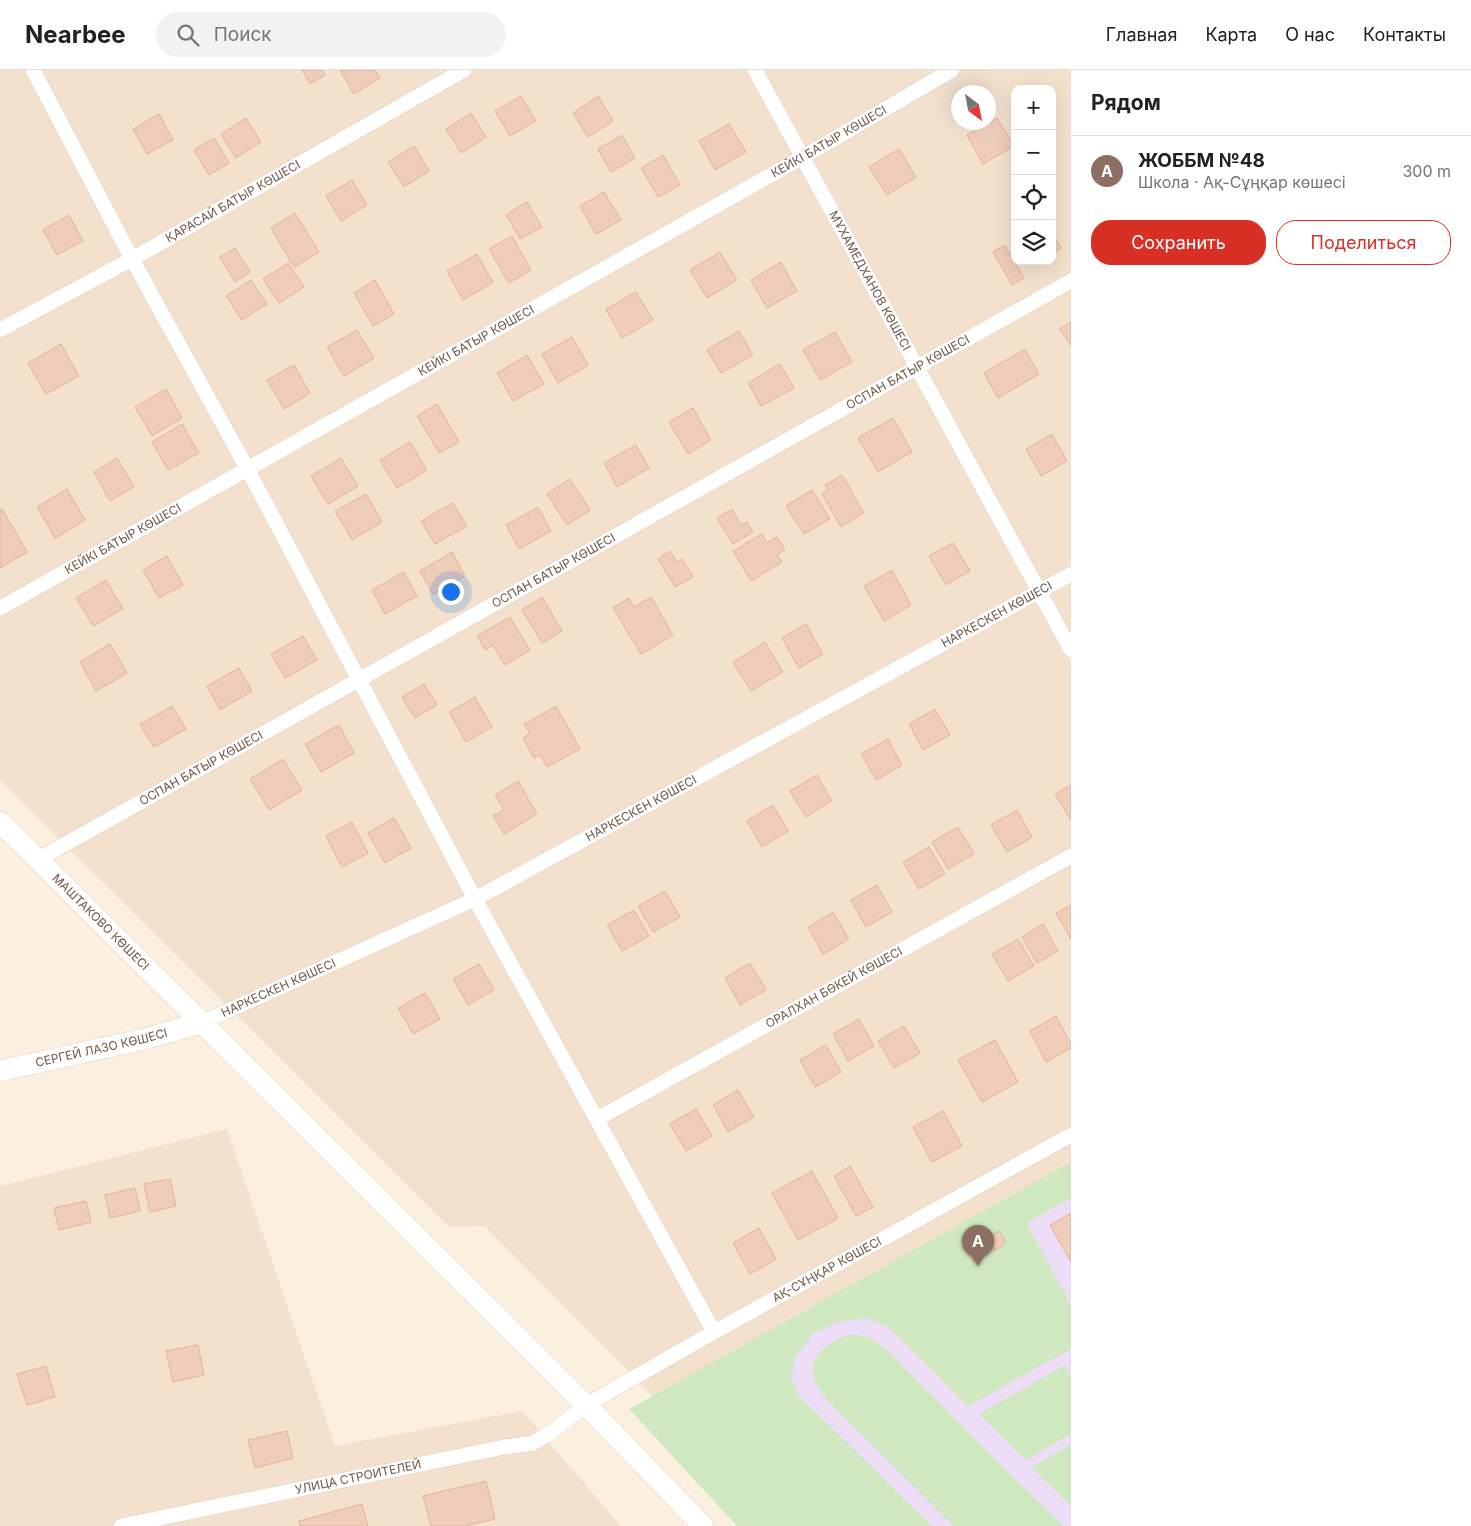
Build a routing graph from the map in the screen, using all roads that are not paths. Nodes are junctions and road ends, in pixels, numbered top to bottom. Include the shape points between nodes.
1 (33, 70) edge
2 (464, 70) edge
3 (755, 70) edge
4 (952, 70) edge
5 (802, 156) junction
6 (132, 259) junction
7 (1071, 281) edge
8 (0, 330) edge
9 (917, 366) junction
10 (248, 470) junction
11 (1071, 574) edge
12 (1039, 593) junction
13 (0, 608) edge
14 (1071, 650) edge
15 (358, 680) junction
16 (0, 822) edge
17 (1071, 856) edge
18 (38, 860) junction
19 (475, 899) junction
20 (201, 1023) junction
21 (0, 1071) edge
22 (596, 1119) junction
23 (1071, 1135) edge
24 (714, 1332) junction
25 (586, 1405) junction
26 (121, 1526) edge
27 (703, 1526) edge

1 - 6 street
2 - 6 street, ҚАРАСАЙ БАТЫР КӨШЕСІ
3 - 5 street, МҰХАМЕДХАНОВ КӨШЕСІ
4 - 5 street, КЕЙКІ БАТЫР КӨШЕСІ
5 - 9 street, МҰХАМЕДХАНОВ КӨШЕСІ
5 - 10 street, КЕЙКІ БАТЫР КӨШЕСІ
6 - 8 street, ҚАРАСАЙ БАТЫР КӨШЕСІ
6 - 10 street
7 - 9 street, ОСПАН БАТЫР КӨШЕСІ
9 - 12 street, МҰХАМЕДХАНОВ КӨШЕСІ
9 - 15 street, ОСПАН БАТЫР КӨШЕСІ
10 - 13 street, КЕЙКІ БАТЫР КӨШЕСІ
10 - 15 street
11 - 12 street, НАРКЕСКЕН КӨШЕСІ
12 - 14 street, МҰХАМЕДХАНОВ КӨШЕСІ
12 - 19 street, НАРКЕСКЕН КӨШЕСІ
15 - 18 street, ОСПАН БАТЫР КӨШЕСІ
15 - 19 street
16 - 18 main road, МАШТАКОВО КӨШЕСІ
17 - 22 street, ОРАЛХАН БӨКЕЙ КӨШЕСІ
18 - 20 main road, МАШТАКОВО КӨШЕСІ
19 - 20 street, НАРКЕСКЕН КӨШЕСІ
19 - 22 street
20 - 21 main road, СЕРГЕЙ ЛАЗО КӨШЕСІ
20 - 25 main road, МАШТАКОВО КӨШЕСІ
22 - 24 street
23 - 24 street, АҚ-СҰҢҚАР КӨШЕСІ
24 - 25 street, АҚ-СҰҢҚАР КӨШЕСІ
25 - 26 street, УЛИЦА СТРОИТЕЛЕЙ via 533,1443
25 - 27 main road, МАШТАКОВО КӨШЕСІ

